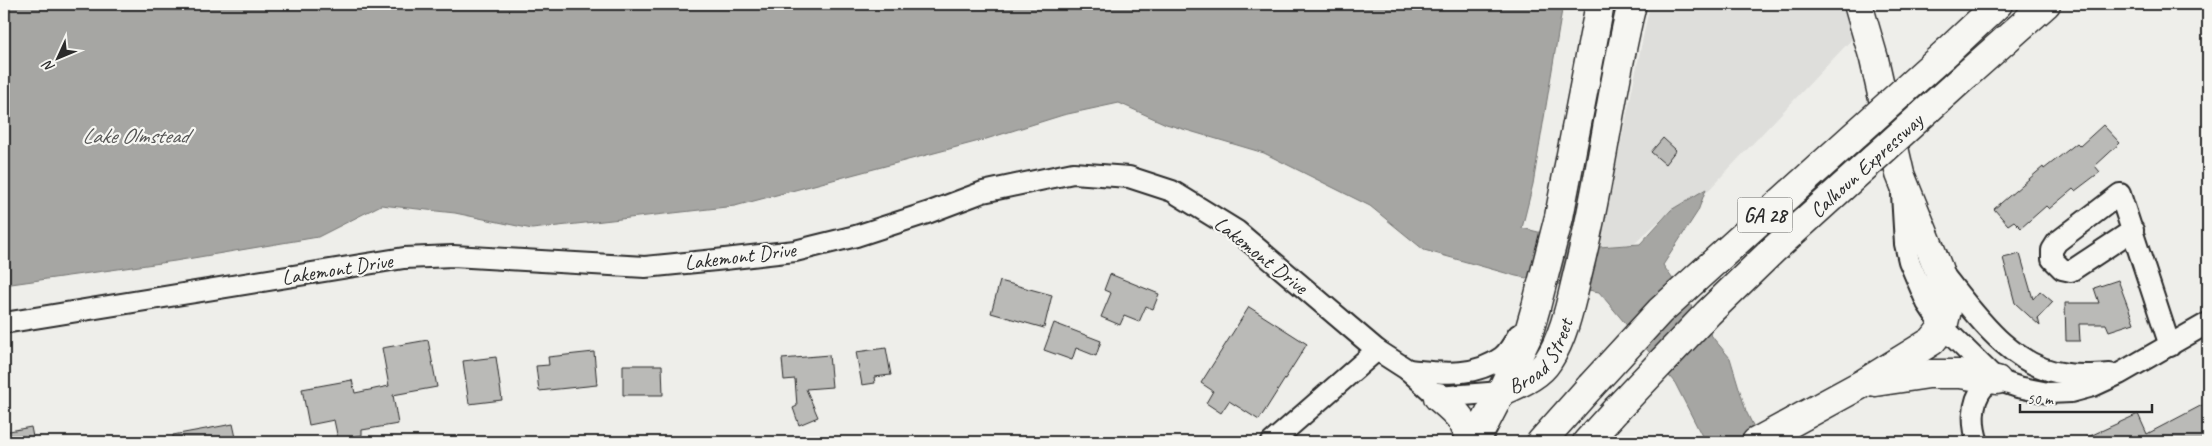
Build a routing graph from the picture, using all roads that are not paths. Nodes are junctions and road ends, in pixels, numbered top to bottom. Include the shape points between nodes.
1 (1600, 4) edge
2 (1632, 4) edge
3 (1858, 4) edge
4 (1998, 4) edge
5 (2046, 4) edge
6 (1900, 174) junction
7 (2132, 230) dead end
8 (1938, 268) junction
9 (1536, 307) junction
10 (4, 323) edge
11 (2208, 324) edge
12 (1942, 327) junction
13 (2170, 346) junction
14 (1377, 350) junction
15 (1408, 370) junction
16 (2119, 374) junction
17 (1996, 380) junction
18 (1864, 383) junction
19 (1501, 392) junction
20 (1438, 397) junction
21 (1272, 442) edge
22 (1469, 442) edge
23 (1475, 442) edge
24 (1542, 442) edge
25 (1587, 442) edge
26 (1756, 442) edge
27 (1978, 442) edge

1 - 9 main road, Broad Street via 1559,217
2 - 19 main road, Broad Street via 1618,60 1590,225 1567,317 1547,362 1534,374
3 - 6 main road
4 - 24 main road, Calhoun Expressway / GA 28, bridge via 1660,311
5 - 25 main road, Calhoun Expressway / GA 28, bridge via 1772,251 1708,313
6 - 8 main road
6 - 12 street via 1909,261 1927,304
7 - 13 street
8 - 12 main road via 1947,296
8 - 16 street via 1981,320 2017,355 2034,365 2066,374
9 - 15 street, Lakemont Drive via 1504,356 1481,369 1450,374
9 - 19 main road, Broad Street via 1528,335
10 - 14 street, Lakemont Drive via 404,258 453,256 645,267 795,251 856,236 983,192 1073,173 1130,177 1172,191 1237,231
11 - 13 street
12 - 17 street
12 - 18 main road via 1932,341
13 - 16 street
14 - 15 street, Lakemont Drive
14 - 21 street
15 - 20 street, Lakemont Drive
16 - 17 street via 2071,392 2048,393
17 - 18 main road via 1960,374 1929,374
17 - 27 street via 1983,388 1977,400 1973,416
18 - 26 main road
19 - 20 street
19 - 23 main road
20 - 22 main road via 1460,416 1468,431

